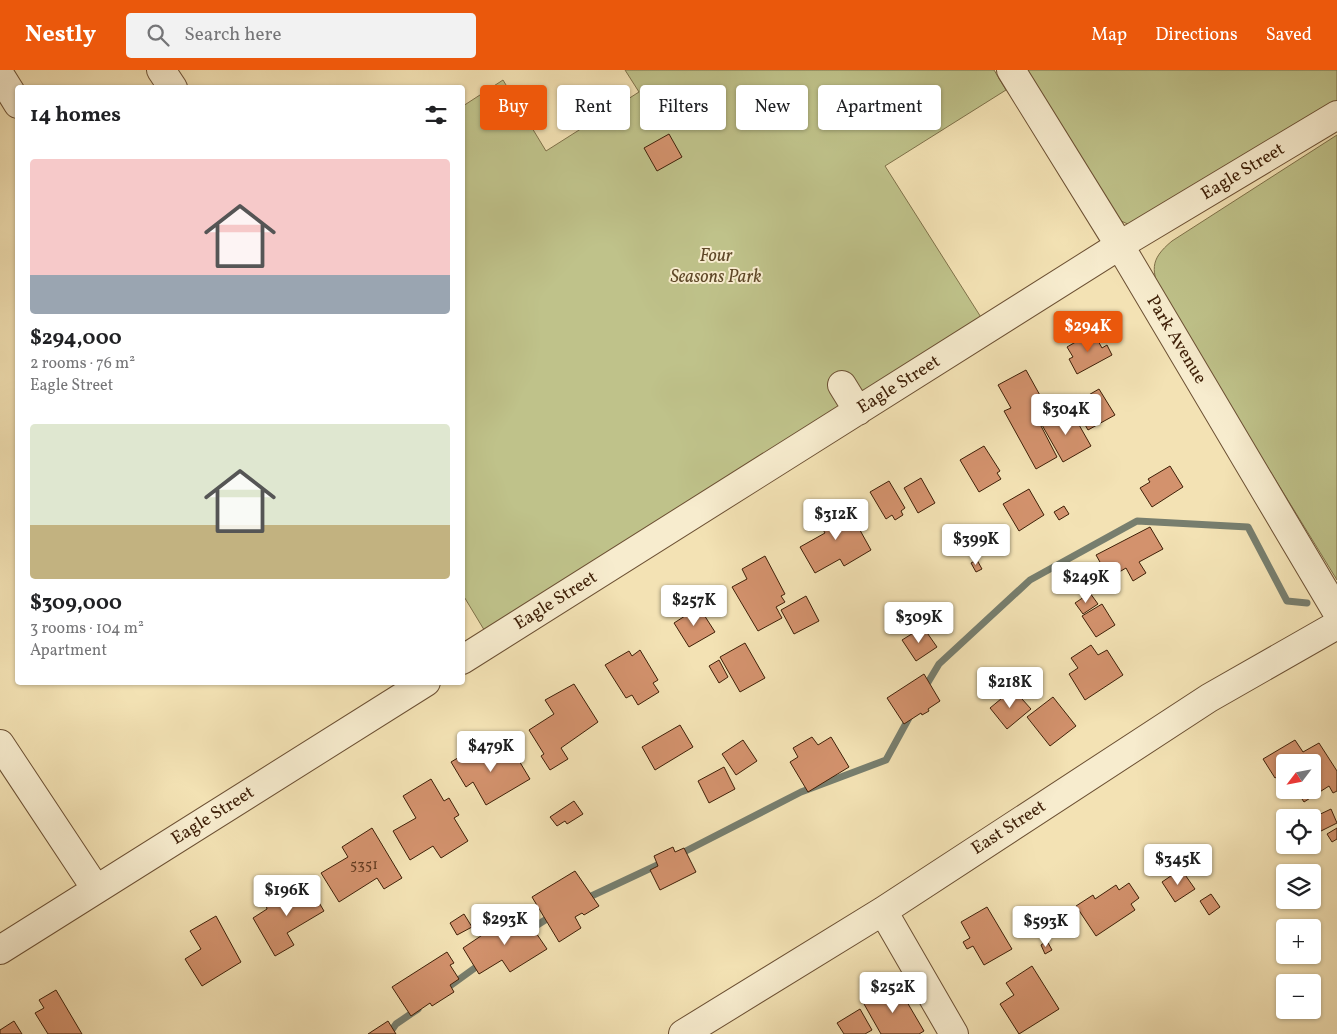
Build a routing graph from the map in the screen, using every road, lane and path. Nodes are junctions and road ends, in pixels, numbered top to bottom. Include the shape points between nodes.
1 (161, 70) edge
2 (1010, 70) edge
3 (0, 75) edge
4 (171, 85) edge
5 (15, 99) edge
6 (1337, 115) edge
7 (1120, 246) junction
8 (842, 385) dead end
9 (858, 411) junction
10 (1337, 612) edge
11 (1337, 625) edge
12 (465, 658) edge
13 (416, 685) edge
14 (391, 692) edge
15 (0, 744) edge
16 (96, 889) junction
17 (882, 911) junction
18 (0, 950) edge
19 (682, 1034) edge
20 (954, 1034) edge

1 - 4 street
2 - 7 street, Park Avenue
3 - 5 street
6 - 7 street, Eagle Street
7 - 9 street, Eagle Street
7 - 10 street, Park Avenue
8 - 9 street
9 - 12 street, Eagle Street
11 - 17 street, East Street via 1209,698
13 - 14 street, Eagle Street
14 - 16 street, Eagle Street
15 - 16 street
16 - 18 street, Eagle Street
17 - 19 street, East Street
17 - 20 street

